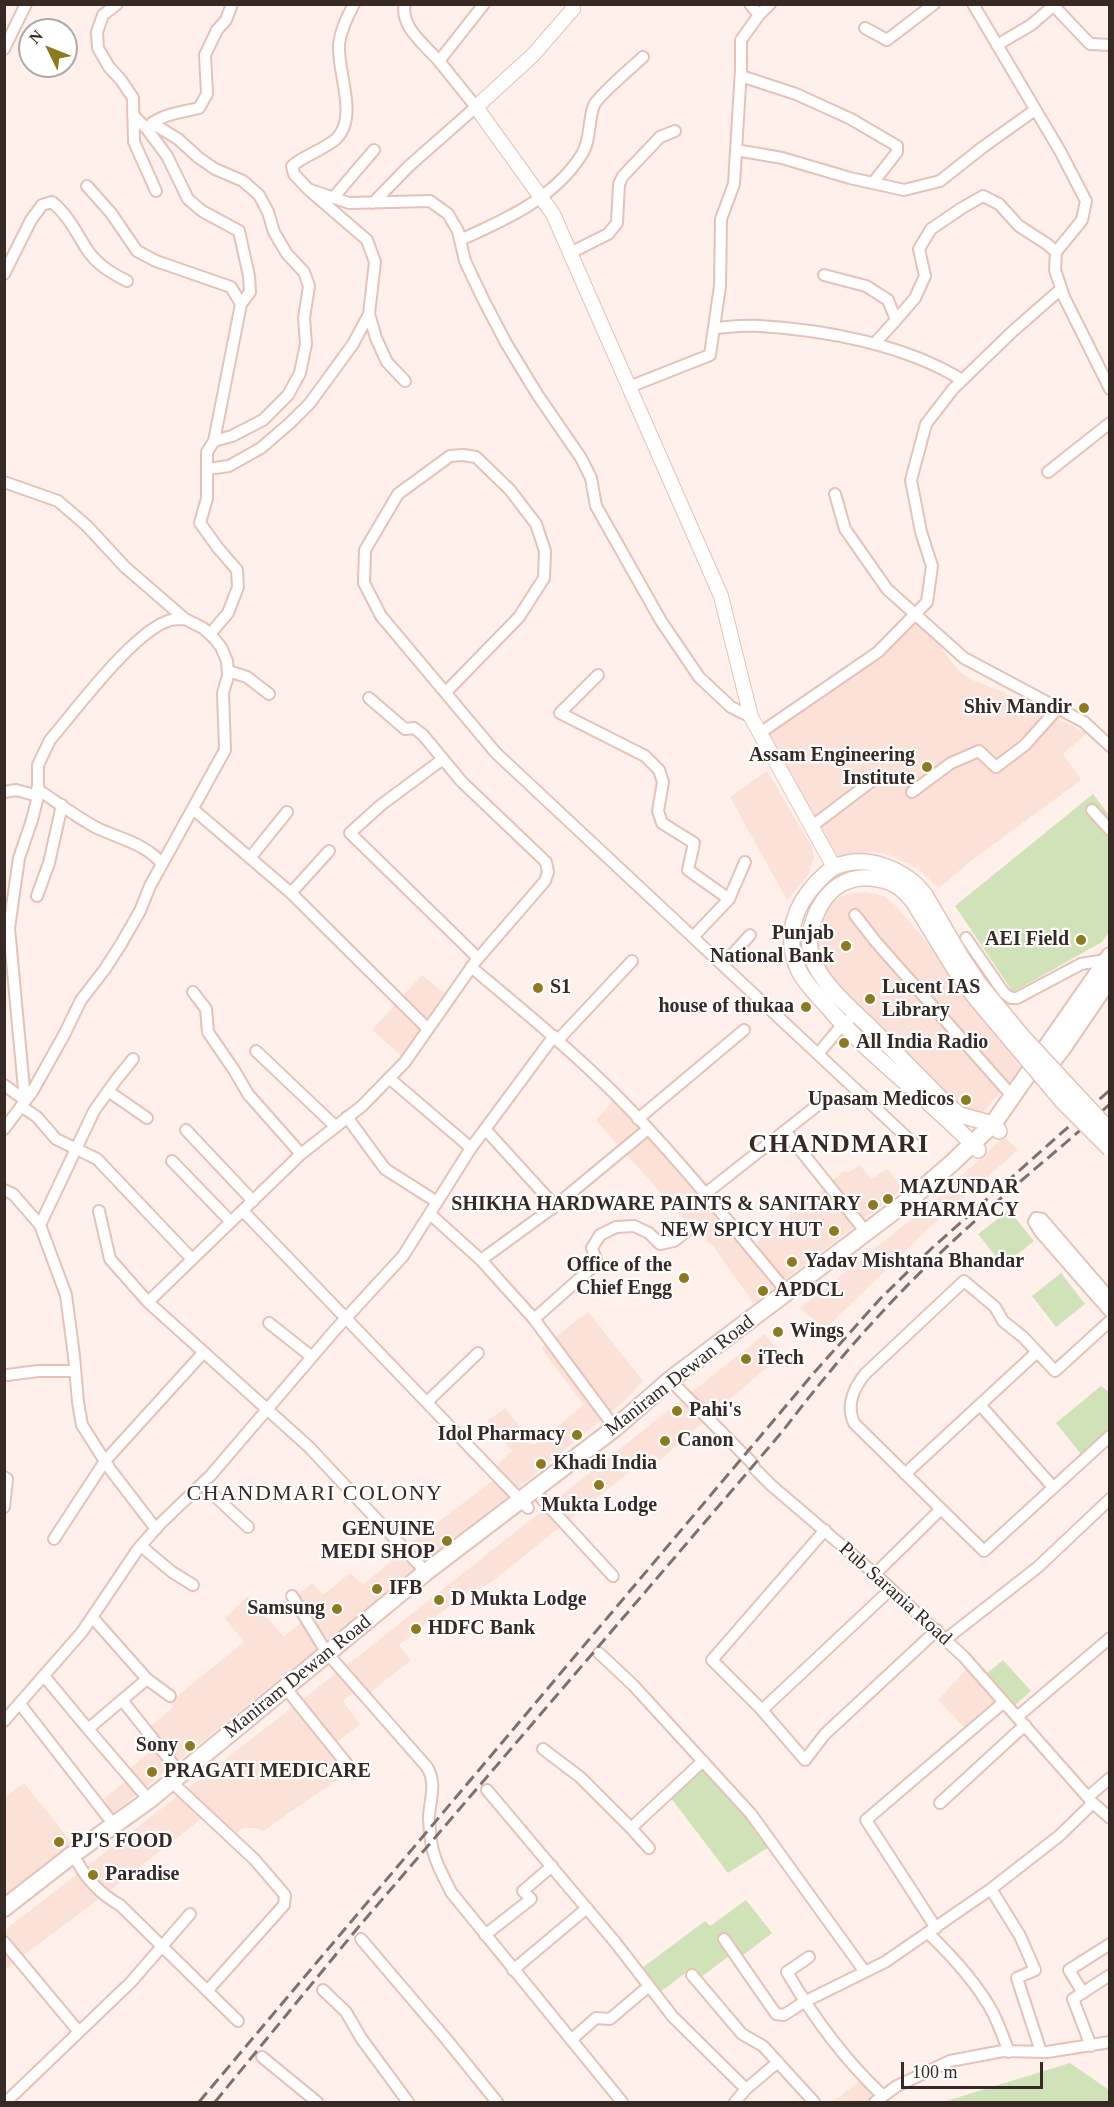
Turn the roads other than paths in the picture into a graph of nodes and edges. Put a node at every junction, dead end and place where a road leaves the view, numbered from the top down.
1 (26, 4) edge
2 (117, 4) edge
3 (232, 4) edge
4 (354, 4) edge
5 (405, 4) edge
6 (484, 4) edge
7 (750, 4) edge
8 (770, 4) edge
9 (934, 4) edge
10 (973, 4) edge
11 (1053, 5) edge
12 (576, 6) edge
13 (759, 15) junction
14 (865, 28) dead end
15 (998, 45) junction
16 (1110, 45) edge
17 (4, 49) edge
18 (643, 57) dead end
19 (439, 61) junction
20 (741, 76) junction
21 (476, 107) junction
22 (1035, 110) junction
23 (133, 115) junction
24 (150, 126) junction
25 (675, 131) dead end
26 (374, 150) dead end
27 (736, 150) junction
28 (873, 183) junction
29 (87, 186) dead end
30 (308, 189) junction
31 (156, 191) dead end
32 (540, 197) junction
33 (333, 198) junction
34 (373, 203) junction
35 (460, 240) junction
36 (570, 252) junction
37 (1056, 252) junction
38 (4, 274) edge
39 (824, 275) dead end
40 (127, 281) dead end
41 (1061, 289) junction
42 (240, 304) junction
43 (369, 314) junction
44 (896, 320) junction
45 (715, 328) junction
46 (874, 344) junction
47 (405, 381) dead end
48 (962, 381) junction
49 (629, 387) junction
50 (1110, 389) edge
51 (1110, 423) edge
52 (214, 441) junction
53 (207, 469) junction
54 (1048, 472) dead end
55 (4, 482) edge
56 (835, 494) dead end
57 (916, 614) junction
58 (185, 619) junction
59 (210, 634) junction
60 (228, 671) junction
61 (598, 675) dead end
62 (446, 692) junction
63 (269, 694) dead end
64 (369, 698) dead end
65 (1058, 708) junction
66 (751, 717) junction
67 (760, 734) junction
68 (1110, 746) edge
69 (443, 759) junction
70 (873, 780) dead end
71 (4, 792) edge
72 (38, 792) junction
73 (912, 792) dead end
74 (62, 805) junction
75 (193, 809) junction
76 (1092, 810) dead end
77 (287, 812) dead end
78 (811, 827) junction
79 (1110, 830) edge
80 (329, 851) dead end
81 (250, 858) junction
82 (745, 862) dead end
83 (162, 864) junction
84 (834, 867) junction
85 (4, 879) edge
86 (16, 884) junction
87 (291, 893) junction
88 (37, 896) dead end
89 (919, 898) junction
90 (729, 899) junction
91 (855, 915) dead end
92 (750, 935) dead end
93 (693, 937) junction
94 (966, 938) dead end
95 (1108, 960) edge
96 (475, 962) junction
97 (632, 962) dead end
98 (723, 964) junction
99 (1110, 978) edge
100 (193, 992) dead end
101 (857, 1014) junction
102 (842, 1025) junction
103 (427, 1028) junction
104 (744, 1030) dead end
105 (556, 1038) junction
106 (256, 1052) dead end
107 (818, 1054) junction
108 (133, 1059) dead end
109 (389, 1078) junction
110 (4, 1085) edge
111 (108, 1091) junction
112 (1013, 1097) junction
113 (23, 1103) junction
114 (819, 1104) dead end
115 (347, 1117) junction
116 (147, 1119) dead end
117 (638, 1119) junction
118 (335, 1125) junction
119 (996, 1127) junction
120 (4, 1129) edge
121 (485, 1129) junction
122 (648, 1129) junction
123 (186, 1130) dead end
124 (785, 1131) junction
125 (1110, 1131) edge
126 (914, 1144) dead end
127 (975, 1147) junction
128 (471, 1148) junction
129 (1110, 1149) edge
130 (76, 1150) junction
131 (301, 1154) junction
132 (172, 1161) dead end
133 (4, 1190) edge
134 (705, 1194) junction
135 (253, 1201) junction
136 (437, 1202) junction
137 (555, 1206) junction
138 (99, 1211) dead end
139 (243, 1211) junction
140 (430, 1214) junction
141 (231, 1222) junction
142 (40, 1226) junction
143 (689, 1229) dead end
144 (866, 1232) junction
145 (191, 1258) junction
146 (481, 1260) junction
147 (787, 1292) junction
148 (1110, 1298) edge
149 (148, 1302) junction
150 (1110, 1312) edge
151 (345, 1319) junction
152 (534, 1319) junction
153 (1110, 1321) edge
154 (269, 1323) dead end
155 (1037, 1352) junction
156 (203, 1353) junction
157 (478, 1353) dead end
158 (312, 1357) junction
159 (75, 1371) junction
160 (7, 1375) dead end
161 (674, 1384) junction
162 (427, 1402) junction
163 (981, 1406) junction
164 (266, 1410) junction
165 (615, 1428) junction
166 (1110, 1436) edge
167 (105, 1461) junction
168 (904, 1474) junction
169 (4, 1477) edge
170 (202, 1484) junction
171 (1053, 1487) junction
172 (1110, 1498) edge
173 (530, 1503) junction
174 (4, 1506) edge
175 (941, 1509) junction
176 (248, 1527) dead end
177 (156, 1529) junction
178 (825, 1530) junction
179 (54, 1539) dead end
180 (141, 1546) junction
181 (426, 1572) junction
182 (875, 1574) junction
183 (613, 1576) dead end
184 (194, 1584) dead end
185 (891, 1590) junction
186 (292, 1596) dead end
187 (92, 1617) junction
188 (937, 1630) junction
189 (1110, 1638) edge
190 (945, 1639) junction
191 (599, 1653) dead end
192 (330, 1656) junction
193 (44, 1676) junction
194 (147, 1679) junction
195 (287, 1690) junction
196 (170, 1696) dead end
197 (122, 1700) junction
198 (1004, 1701) junction
199 (20, 1704) junction
200 (762, 1710) junction
201 (1017, 1716) junction
202 (4, 1720) edge
203 (1025, 1725) junction
204 (88, 1729) junction
205 (543, 1749) dead end
206 (703, 1761) junction
207 (354, 1773) dead end
208 (1110, 1778) edge
209 (179, 1780) junction
210 (487, 1790) dead end
211 (148, 1800) junction
212 (1090, 1800) junction
213 (940, 1803) dead end
214 (1110, 1818) edge
215 (114, 1825) junction
216 (631, 1828) junction
217 (649, 1848) dead end
218 (78, 1863) junction
219 (552, 1866) junction
220 (991, 1889) junction
221 (587, 1908) junction
222 (6, 1914) edge
223 (190, 1914) dead end
224 (932, 1930) junction
225 (485, 1935) junction
226 (361, 1939) dead end
227 (724, 1939) dead end
228 (4, 1942) edge
229 (1110, 1944) edge
230 (160, 1946) junction
231 (809, 1957) dead end
232 (513, 1970) junction
233 (865, 1972) junction
234 (1110, 1975) edge
235 (692, 1976) dead end
236 (649, 1986) junction
237 (208, 1990) junction
238 (323, 1990) dead end
239 (1083, 1993) junction
240 (804, 2002) junction
241 (238, 2021) dead end
242 (79, 2032) junction
243 (571, 2040) junction
244 (1110, 2042) edge
245 (1091, 2046) junction
246 (1009, 2052) junction
247 (1041, 2052) junction
248 (262, 2057) dead end
249 (778, 2062) junction
250 (746, 2089) junction
251 (879, 2099) edge
252 (6, 2103) edge
253 (318, 2103) edge
254 (408, 2103) edge
255 (497, 2103) edge
256 (622, 2103) edge
257 (735, 2103) edge
258 (814, 2103) edge

1 - 17 street
2 - 23 street
3 - 24 street
4 - 30 street
5 - 19 street
6 - 19 street
7 - 13 street
8 - 13 street
9 - 14 street
10 - 15 street
11 - 15 street
11 - 16 street
12 - 21 street
13 - 20 street
15 - 22 street
18 - 32 street
19 - 21 street
20 - 27 street
20 - 28 street
21 - 32 street
21 - 34 street
22 - 28 street
22 - 37 street
23 - 24 street
23 - 31 street
24 - 42 street
24 - 52 street
25 - 36 street
26 - 33 street
27 - 28 street
27 - 45 street
29 - 42 street
30 - 33 street
30 - 43 street
32 - 35 street
32 - 36 street
33 - 34 street
34 - 35 street
35 - 66 street
36 - 49 street
37 - 41 street
37 - 44 street
38 - 40 street
39 - 44 street
41 - 48 street
41 - 50 street
42 - 52 street
43 - 47 street
43 - 53 street
44 - 46 street
45 - 46 street
45 - 49 street
46 - 48 street
48 - 57 street
49 - 66 street
51 - 54 street
52 - 53 street
53 - 59 street
55 - 58 street
56 - 57 street
57 - 65 street
57 - 67 street
58 - 59 street
58 - 72 street
59 - 60 street
60 - 63 street
60 - 75 street
61 - 90 street
62 - 62 street
62 - 93 street
64 - 69 street
65 - 68 street
65 - 73 street
66 - 67 street
67 - 78 street
69 - 96 street
69 - 96 street
70 - 78 street
71 - 72 street
72 - 74 street
72 - 86 street
74 - 83 street
74 - 88 street
75 - 81 street
75 - 83 street
76 - 79 street
77 - 81 street
78 - 84 street
80 - 87 street
81 - 87 street
82 - 90 street
83 - 113 street
84 - 89 main road
84 - 102 main road
85 - 86 street
86 - 113 street
87 - 103 street
89 - 101 main road
89 - 125 main road, bridge
89 - 129 main road, bridge
90 - 93 street
91 - 112 street
92 - 98 street
93 - 98 street
94 - 95 street
95 - 112 main road, Maniram Dewan Road
96 - 103 street
96 - 105 street
97 - 105 street
98 - 107 street
99 - 119 main road, Maniram Dewan Road
100 - 131 street
101 - 102 street
101 - 119 main road
102 - 107 street
102 - 127 main road
103 - 109 street
104 - 117 street
105 - 117 street
105 - 121 street
106 - 118 street
107 - 126 street
108 - 111 street
109 - 115 street
109 - 128 street
110 - 113 street
111 - 116 street
111 - 130 street
112 - 119 main road, Maniram Dewan Road
113 - 120 street
113 - 130 street
114 - 124 street
115 - 118 street
115 - 136 street
117 - 122 street
118 - 131 street
119 - 127 main road, Maniram Dewan Road
121 - 128 street
121 - 137 street
122 - 134 street
122 - 137 street
123 - 135 street
124 - 134 street
124 - 144 street
127 - 144 main road, Maniram Dewan Road
127 - 161 main road, Maniram Dewan Road
128 - 136 street
130 - 142 street
130 - 145 street
131 - 135 street
132 - 141 street
133 - 142 street
134 - 147 street
135 - 139 street
136 - 140 street
137 - 146 street
138 - 149 street
139 - 141 street
139 - 151 street
140 - 146 street
140 - 151 street
141 - 145 street
142 - 159 street
143 - 152 street
144 - 147 main road, Maniram Dewan Road
145 - 149 street
146 - 152 street
147 - 161 main road, Maniram Dewan Road
148 - 150 street
149 - 156 street
151 - 158 street
151 - 162 street
152 - 165 street
153 - 155 street
154 - 158 street
155 - 163 street
155 - 168 street
156 - 164 street
156 - 167 street
157 - 162 street
158 - 164 street
159 - 160 street
159 - 167 street
161 - 165 main road, Maniram Dewan Road
161 - 173 main road, Maniram Dewan Road
161 - 178 street, Pub Sarania Road
162 - 173 street
163 - 168 street
163 - 171 street
164 - 170 street
164 - 181 street
165 - 173 main road, Maniram Dewan Road
166 - 171 street
167 - 177 street
167 - 179 street
168 - 175 street
169 - 174 street
170 - 176 street
170 - 177 street
171 - 175 street
172 - 190 street
173 - 181 main road, Maniram Dewan Road
173 - 183 street
173 - 192 main road, Maniram Dewan Road
175 - 182 street
177 - 180 street
178 - 182 street, Pub Sarania Road
178 - 200 street
180 - 184 street
180 - 187 street
181 - 192 main road, Maniram Dewan Road
182 - 185 street, Pub Sarania Road
185 - 188 street, Pub Sarania Road
185 - 200 street
186 - 192 street
187 - 193 street
187 - 194 street
188 - 190 street, Pub Sarania Road
188 - 200 street
189 - 201 street
190 - 198 street, Pub Sarania Road
191 - 206 street
192 - 195 main road, Maniram Dewan Road
192 - 225 street
193 - 199 street
193 - 204 street
194 - 196 street
194 - 197 street
195 - 207 street
195 - 209 main road, Maniram Dewan Road
197 - 204 street
197 - 209 street
198 - 201 street, Pub Sarania Road
198 - 224 street
199 - 202 street
199 - 215 street
201 - 203 street, Pub Sarania Road
203 - 212 street, Pub Sarania Road
203 - 213 street
204 - 211 street
205 - 216 street
206 - 216 street
206 - 233 street
208 - 212 street
209 - 211 main road, Maniram Dewan Road
209 - 218 main road, Maniram Dewan Road
209 - 237 street
210 - 219 street
211 - 215 main road, Maniram Dewan Road
212 - 214 street, Pub Sarania Road
212 - 220 street
215 - 222 main road, Maniram Dewan Road
216 - 217 street
218 - 222 main road, Maniram Dewan Road
218 - 230 street
219 - 221 street
219 - 225 street
220 - 224 street
220 - 247 street
221 - 232 street
221 - 236 street
223 - 230 street
224 - 233 street
224 - 246 street
225 - 232 street
226 - 255 street
227 - 240 street
228 - 242 street
229 - 239 street
230 - 237 street
230 - 242 street
231 - 240 street
232 - 243 street
233 - 240 street
234 - 239 street
235 - 249 street
236 - 243 street
236 - 250 street
237 - 241 street
238 - 254 street
239 - 245 street
240 - 251 street
242 - 252 street
243 - 256 street
244 - 245 street
245 - 247 street
246 - 247 street
246 - 251 street
248 - 253 street
249 - 250 street
249 - 258 street
250 - 257 street

